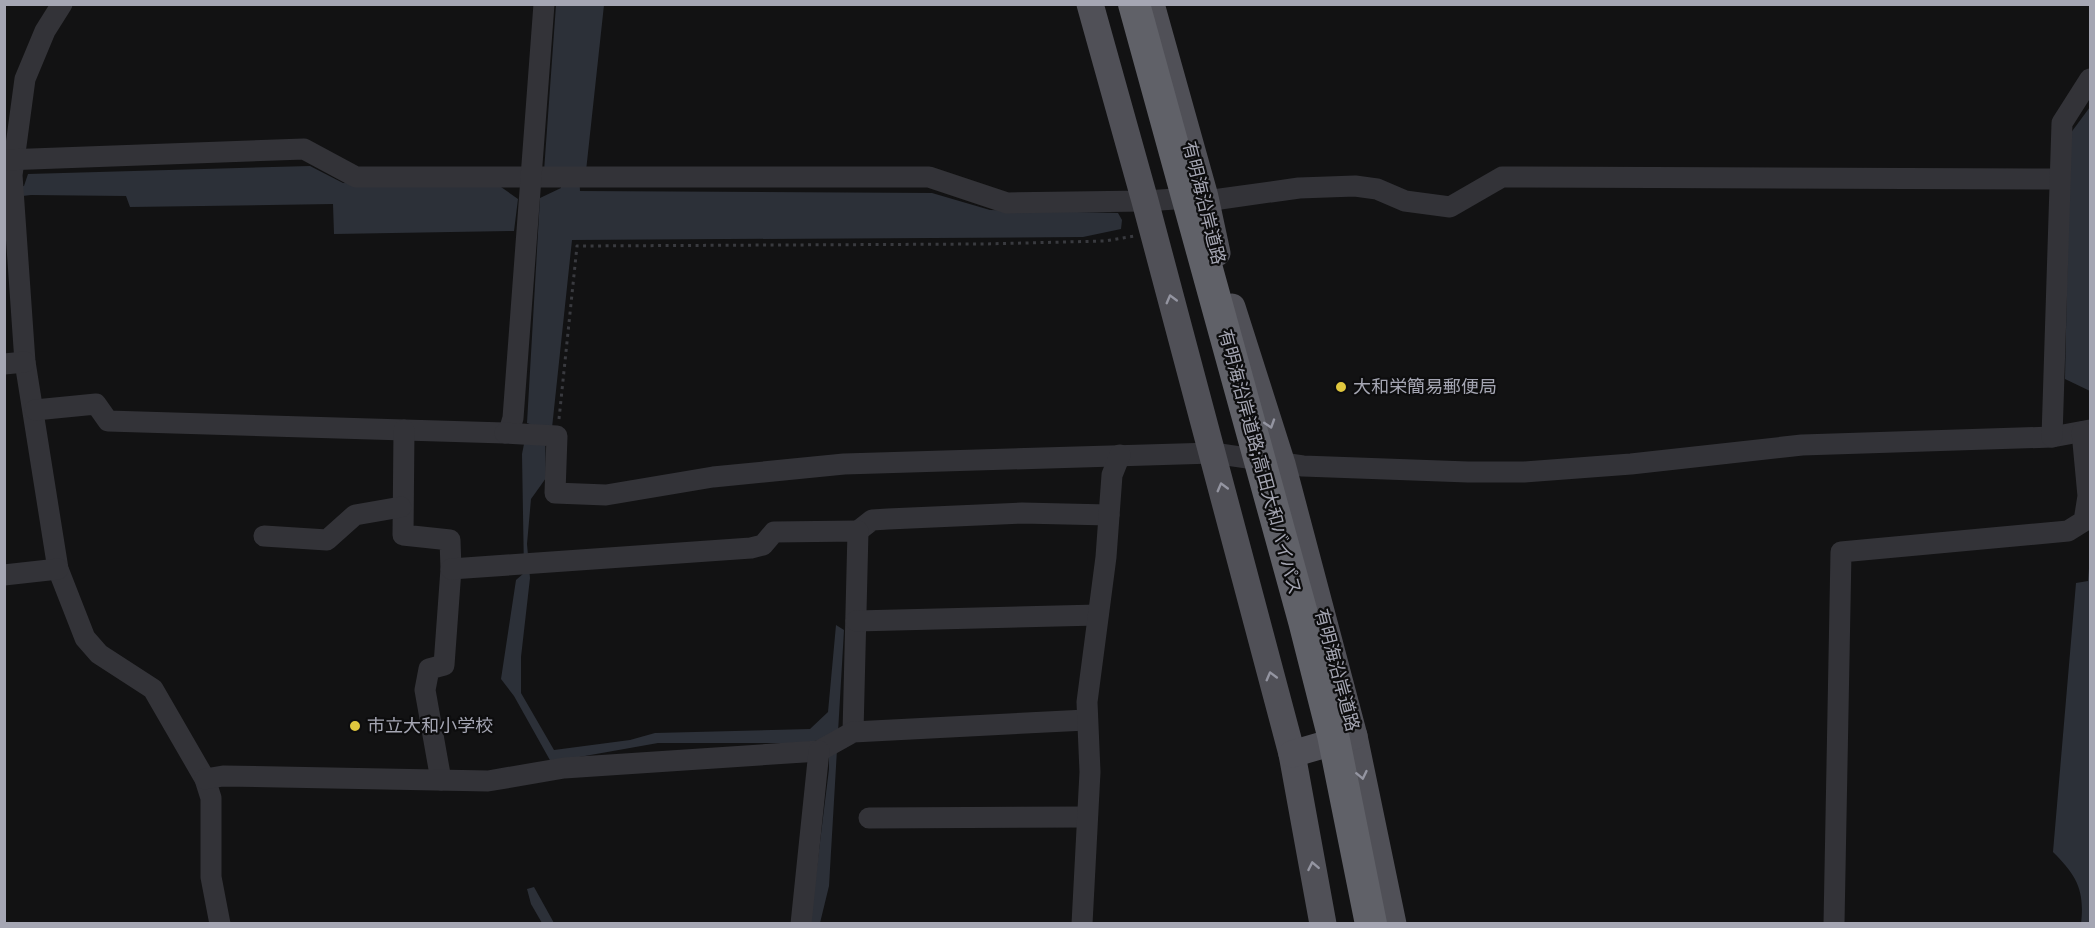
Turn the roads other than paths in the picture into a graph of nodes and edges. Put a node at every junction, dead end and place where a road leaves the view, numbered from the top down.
1 (62, 4) edge
2 (543, 4) edge
3 (1090, 4) edge
4 (1134, 4) edge
5 (1151, 4) edge
6 (2091, 79) edge
7 (10, 165) edge
8 (530, 179) junction
9 (2059, 179) junction
10 (1205, 197) junction
11 (1145, 201) junction
12 (15, 363) edge
13 (35, 410) junction
14 (404, 430) junction
15 (2086, 431) edge
16 (505, 433) junction
17 (2052, 437) junction
18 (1213, 453) junction
19 (1120, 455) junction
20 (1282, 464) junction
21 (2089, 498) edge
22 (402, 507) junction
23 (1109, 515) junction
24 (858, 531) junction
25 (264, 536) dead end
26 (58, 569) junction
27 (452, 569) junction
28 (4, 575) edge
29 (1098, 615) junction
30 (856, 621) junction
31 (1086, 720) junction
32 (853, 732) junction
33 (1354, 736) junction
34 (819, 751) junction
35 (1292, 754) junction
36 (212, 778) junction
37 (441, 780) junction
38 (1088, 817) junction
39 (869, 818) dead end
40 (220, 924) edge
41 (801, 924) edge
42 (1082, 924) edge
43 (1323, 924) edge
44 (1371, 924) edge
45 (1393, 924) edge
46 (1834, 924) edge

1 - 7 street
2 - 8 street
3 - 11 main road
4 - 44 highway, 有明海沿岸道路;高田大和バイパス, bridge
5 - 10 main road, 有明海沿岸道路
6 - 9 street
7 - 8 street
7 - 12 street
8 - 11 street
8 - 16 street
9 - 10 street
9 - 17 street
10 - 11 street
10 -> 20 main road, 有明海沿岸道路
18 -> 11 main road
12 - 13 street
13 - 14 street
13 - 26 street
14 - 16 street
14 - 22 street
15 - 17 street
15 - 21 street
16 - 19 street
17 - 20 street
18 - 19 street
18 - 20 street
35 -> 18 main road
19 - 23 street
20 - 33 main road, 有明海沿岸道路
21 - 46 street
22 - 25 street
22 - 27 street
23 - 24 street
23 - 29 street
24 - 27 street
24 - 30 street
26 - 28 street
26 - 36 street
27 - 37 street
29 - 30 street
29 - 31 street
30 - 32 street
31 - 32 street
31 - 38 street
32 - 34 street
33 - 35 main road
33 -> 45 main road, 有明海沿岸道路
34 - 37 street
34 - 41 street
43 -> 35 main road
36 - 37 street
36 - 40 street
38 - 39 street
38 - 42 street

